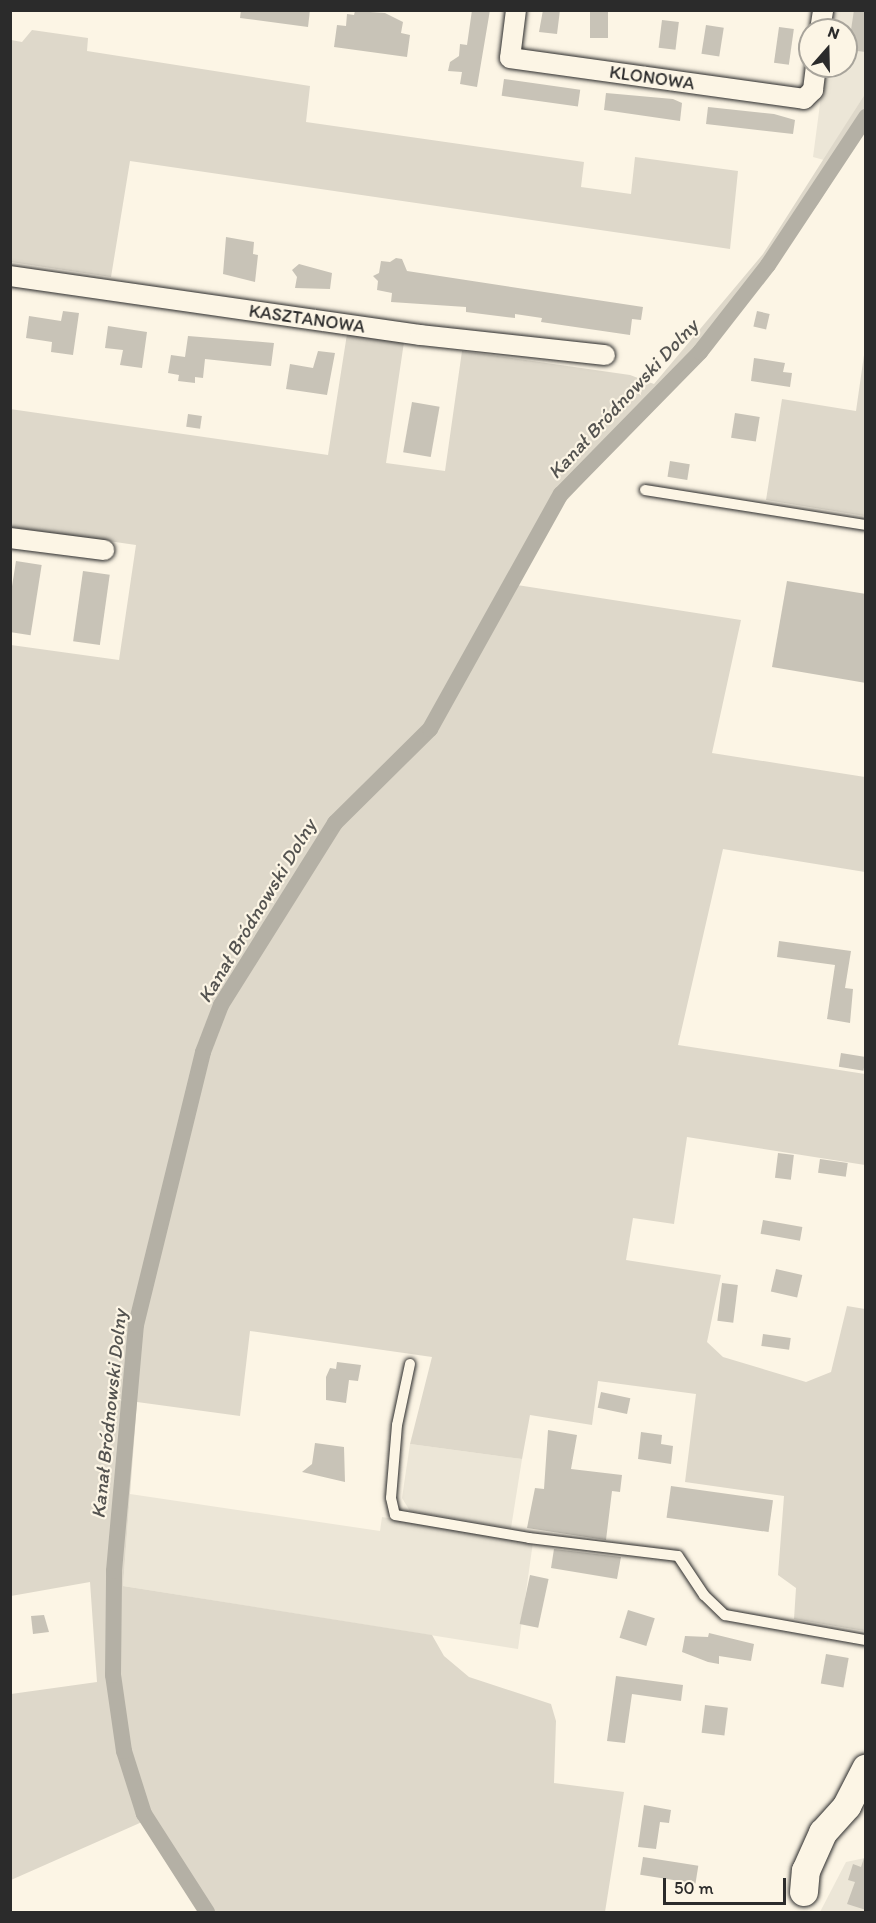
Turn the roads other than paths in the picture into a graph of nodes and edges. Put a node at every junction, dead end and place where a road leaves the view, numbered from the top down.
1 (516, 10) edge
2 (814, 78) edge
3 (10, 276) edge
4 (605, 355) dead end
5 (645, 490) dead end
6 (866, 525) edge
7 (10, 538) edge
8 (104, 550) dead end
9 (410, 1364) dead end
10 (866, 1640) edge
11 (866, 1769) edge
12 (856, 1810) edge
13 (799, 1902) edge

1 - 2 street, KLONOWA
3 - 4 street, KASZTANOWA
5 - 6 lane
7 - 8 street
9 - 10 lane
11 - 12 main road
12 - 13 main road

